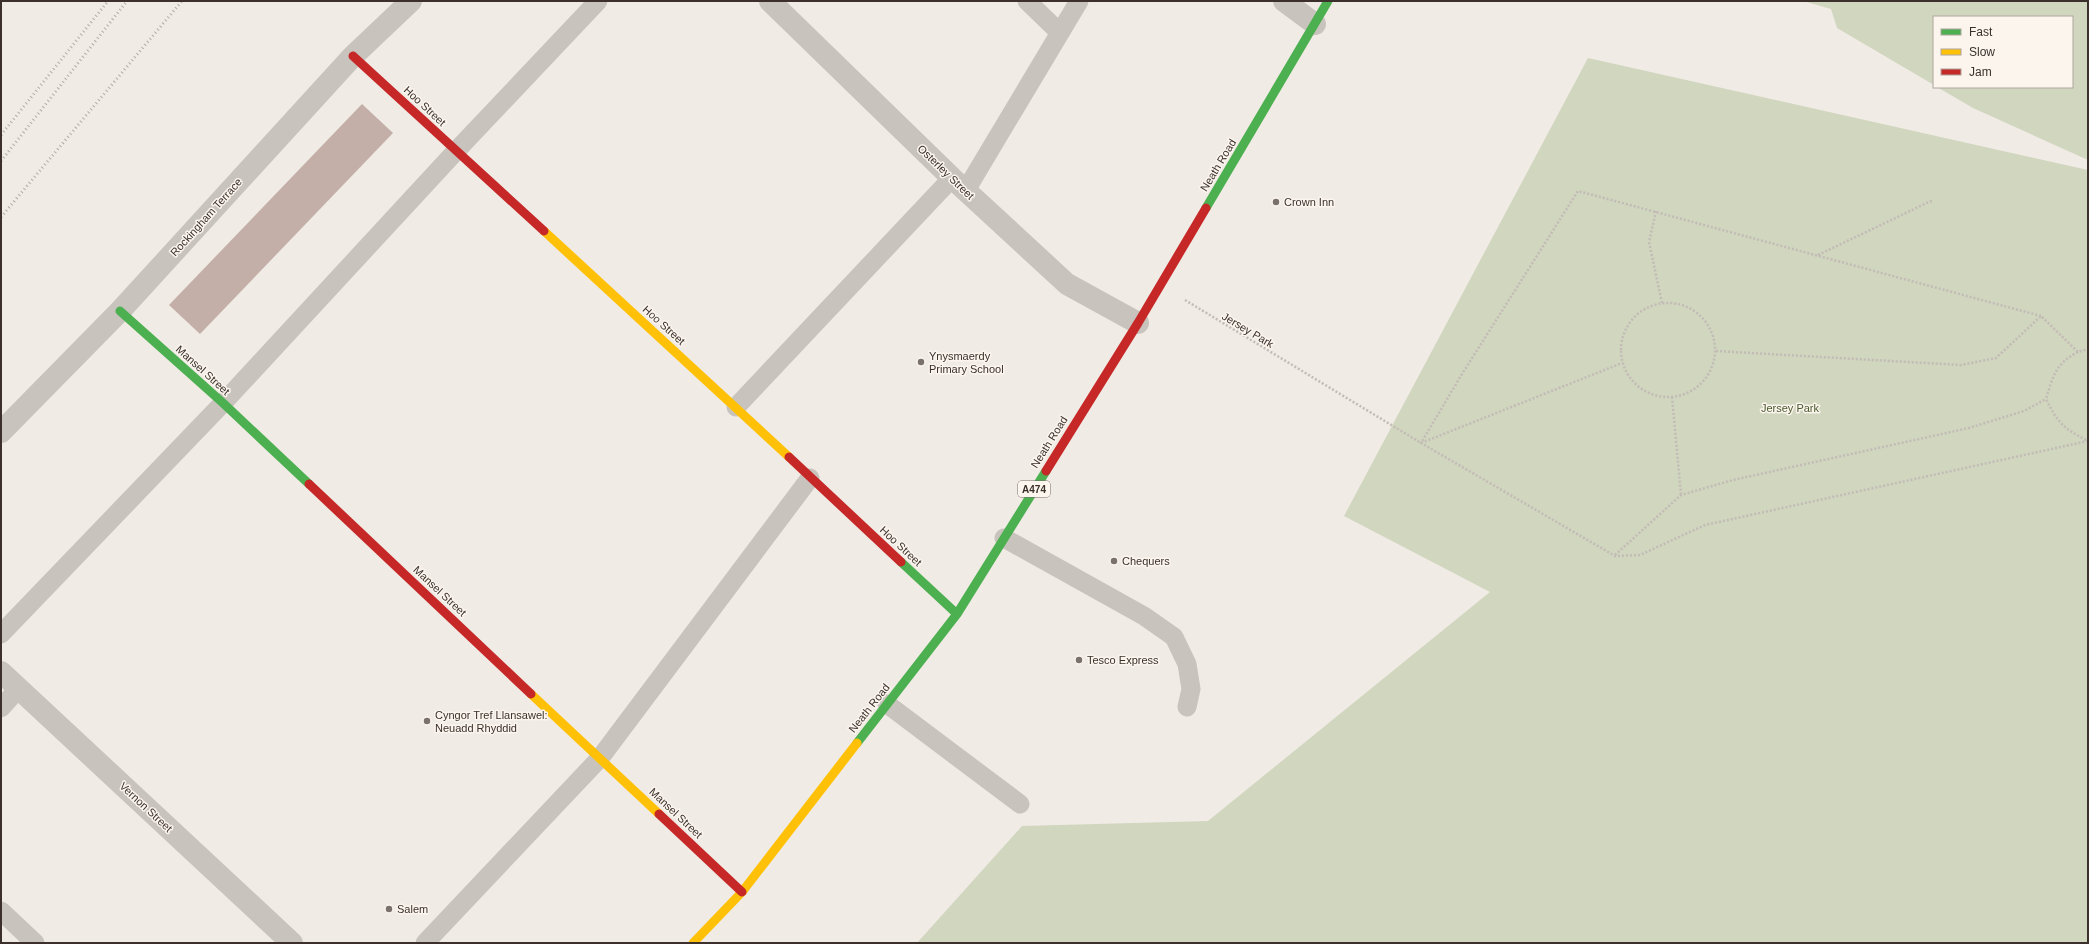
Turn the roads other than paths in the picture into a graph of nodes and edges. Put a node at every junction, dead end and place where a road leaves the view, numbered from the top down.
1 (411, 1) edge
2 (598, 1) edge
3 (770, 1) edge
4 (1027, 1) edge
5 (1079, 1) edge
6 (1284, 1) edge
7 (1328, 1) edge
8 (1315, 24) junction
9 (1060, 33) junction
10 (353, 56) junction
11 (456, 151) junction
12 (959, 184) junction
13 (120, 311) junction
14 (1138, 323) junction
15 (223, 403) junction
16 (736, 407) junction
17 (1, 432) edge
18 (810, 478) junction
19 (1004, 538) junction
20 (957, 614) junction
21 (1, 634) edge
22 (1, 672) edge
23 (19, 688) junction
24 (887, 704) junction
25 (1187, 707) dead end
26 (1, 708) edge
27 (600, 758) junction
28 (1020, 804) dead end
29 (742, 892) junction
30 (1, 911) edge
31 (36, 943) edge
32 (292, 943) edge
33 (425, 943) edge
34 (693, 943) edge

1 - 10 street, Rockingham Terrace
2 - 11 lane
3 - 12 street, Osterley Street
4 - 9 lane
5 - 9 lane
6 - 8 street
7 - 8 street, Neath Road / A474
8 - 14 street, Neath Road / A474
9 - 12 lane
10 - 11 street, Hoo Street
10 - 13 street, Rockingham Terrace
11 - 15 lane
11 - 16 street, Hoo Street
12 - 14 street, Osterley Street
12 - 16 lane
13 - 15 street, Mansel Street
13 - 17 street, Rockingham Terrace
14 - 19 street, Neath Road / A474
15 - 21 lane
15 - 27 street, Mansel Street
16 - 18 street, Hoo Street
18 - 20 street, Hoo Street
18 - 27 lane
19 - 20 street, Neath Road / A474
19 - 25 lane
20 - 24 street, Neath Road / A474
22 - 23 street, Vernon Street
23 - 26 lane
23 - 32 street, Vernon Street
24 - 28 lane
24 - 29 street, Neath Road / A474
27 - 29 street, Mansel Street
27 - 33 lane
29 - 34 street, Neath Road / A474
30 - 31 lane

